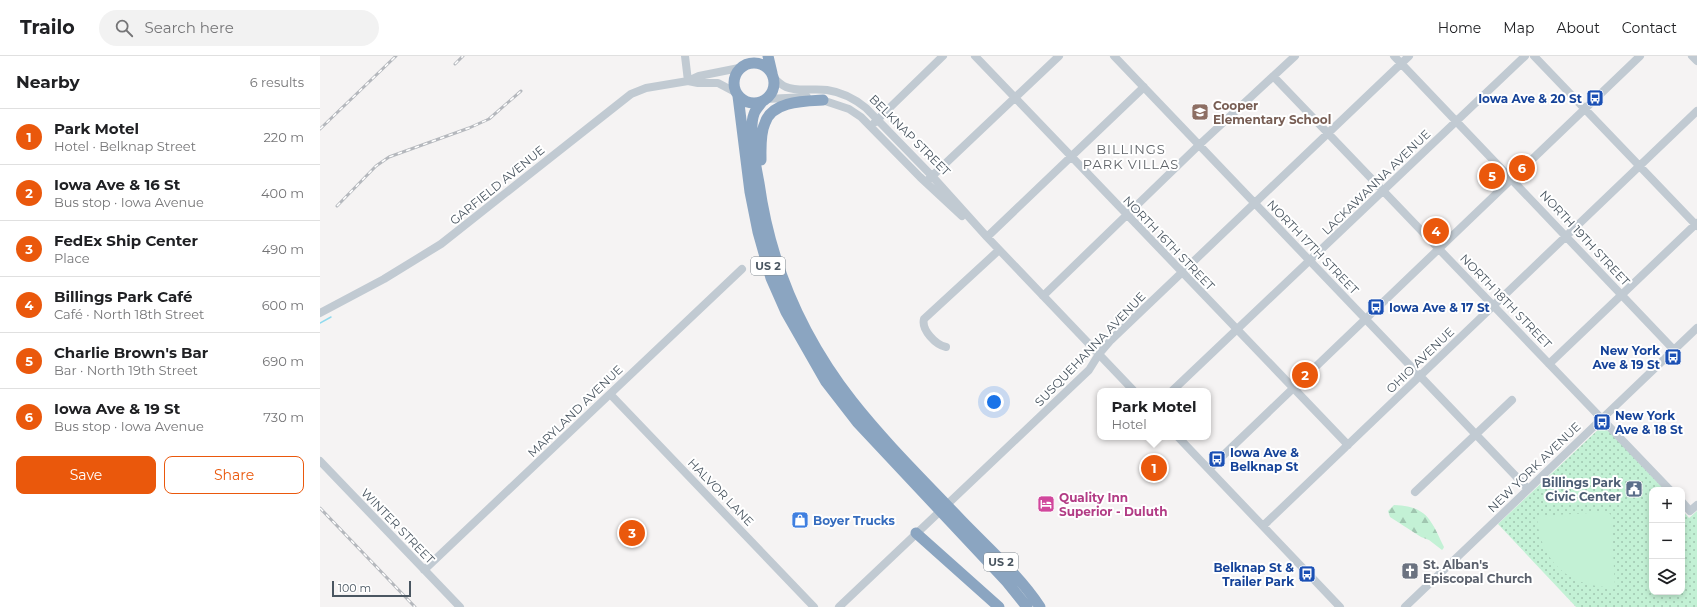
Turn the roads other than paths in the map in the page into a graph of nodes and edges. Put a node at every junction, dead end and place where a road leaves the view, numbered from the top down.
1 (685, 56) edge
2 (750, 56) edge
3 (768, 56) edge
4 (943, 56) edge
5 (975, 56) edge
6 (1059, 56) edge
7 (1114, 56) edge
8 (1295, 56) edge
9 (1394, 56) edge
10 (1409, 56) edge
11 (1525, 56) edge
12 (1534, 56) edge
13 (1640, 56) edge
14 (1692, 56) edge
15 (1697, 61) edge
16 (1401, 63) junction
17 (741, 67) junction
18 (773, 76) junction
19 (1274, 77) junction
20 (688, 81) junction
21 (1144, 87) junction
22 (737, 94) junction
23 (1015, 98) junction
24 (764, 100) junction
25 (823, 100) junction
26 (1585, 109) junction
27 (1697, 112) edge
28 (878, 119) junction
29 (1457, 121) junction
30 (870, 126) junction
31 (1328, 133) junction
32 (1199, 145) junction
33 (1071, 158) junction
34 (1640, 166) junction
35 (932, 176) junction
36 (1512, 178) junction
37 (926, 182) junction
38 (760, 191) junction
39 (1384, 191) junction
40 (1255, 203) junction
41 (1126, 215) junction
42 (1696, 225) edge
43 (1566, 236) junction
44 (987, 237) junction
45 (1438, 248) junction
46 (999, 250) junction
47 (1310, 261) junction
48 (742, 269) dead end
49 (1182, 273) junction
50 (1622, 295) junction
51 (1043, 296) junction
52 (1494, 306) junction
53 (320, 313) edge
54 (1366, 319) junction
55 (1697, 328) edge
56 (1237, 330) junction
57 (946, 347) dead end
58 (1674, 350) junction
59 (1099, 354) junction
60 (1549, 364) junction
61 (1420, 376) junction
62 (1131, 388) edge
63 (1175, 388) edge
64 (1293, 389) junction
65 (610, 394) junction
66 (1512, 400) dead end
67 (1602, 419) junction
68 (1476, 435) junction
69 (1181, 440) edge
70 (1348, 445) junction
71 (320, 461) edge
72 (1209, 469) junction
73 (1667, 487) edge
74 (1528, 489) junction
75 (1415, 492) dead end
76 (929, 493) junction
77 (1685, 505) edge
78 (1697, 505) edge
79 (956, 521) junction
80 (1263, 526) junction
81 (916, 533) junction
82 (424, 570) junction
83 (460, 607) edge
84 (814, 607) edge
85 (839, 607) edge
86 (999, 607) edge
87 (1027, 607) edge
88 (1040, 607) edge
89 (1340, 607) edge
90 (1406, 607) edge

1 - 20 street
2 - 17 highway, US 2
3 - 18 highway, US 2
4 - 28 street
5 - 23 street, NORTH 16TH STREET
6 - 23 street
7 - 21 street, NORTH 17TH STREET
8 - 19 street
9 - 16 street, NORTH 19TH STREET
10 - 16 street, SUSQUEHANNA AVENUE
11 - 29 street, LACKAWANNA AVENUE
12 - 26 street
13 - 26 street
14 - 15 street
16 - 29 street, NORTH 19TH STREET
16 - 31 street, SUSQUEHANNA AVENUE
17 - 18 highway
17 - 20 street, GARFIELD AVENUE
17 - 22 highway, US 2
18 - 24 highway, US 2
18 - 28 street, BELKNAP STREET
19 - 31 street, NORTH 18TH STREET
19 - 32 street
20 - 22 street, GARFIELD AVENUE
20 - 53 street, GARFIELD AVENUE
21 - 32 street, NORTH 17TH STREET
21 - 33 street
22 - 24 highway
22 - 76 highway, US 2
23 - 33 street, NORTH 16TH STREET
23 - 35 street
24 - 25 street, BELKNAP STREET
24 - 38 highway, US 2
25 - 30 street, BELKNAP STREET
25 - 38 highway
26 - 34 street
26 - 36 street
27 - 34 street, OHIO AVENUE
28 - 30 street
28 - 35 street, BELKNAP STREET
29 - 36 street, NORTH 19TH STREET
29 - 39 street, LACKAWANNA AVENUE
30 - 37 street, BELKNAP STREET
31 - 39 street, NORTH 18TH STREET
31 - 40 street, SUSQUEHANNA AVENUE
32 - 40 street, NORTH 17TH STREET
32 - 41 street
33 - 41 street, NORTH 16TH STREET
33 - 44 street
34 - 42 street
34 - 43 street, OHIO AVENUE
35 - 37 street
35 - 44 street, BELKNAP STREET
36 - 43 street, NORTH 19TH STREET
36 - 45 street
37 - 44 street, BELKNAP STREET
38 - 76 highway, US 2
39 - 45 street, NORTH 18TH STREET
39 - 47 street, LACKAWANNA AVENUE
40 - 47 street, NORTH 17TH STREET
40 - 49 street, SUSQUEHANNA AVENUE
41 - 49 street, NORTH 16TH STREET
41 - 51 street
42 - 50 street
43 - 50 street, NORTH 19TH STREET
43 - 52 street, OHIO AVENUE
44 - 46 street, BELKNAP STREET
45 - 52 street, NORTH 18TH STREET
45 - 54 street
46 - 51 street, BELKNAP STREET
46 - 57 street
47 - 54 street, NORTH 17TH STREET
47 - 56 street, LACKAWANNA AVENUE
48 - 65 street, MARYLAND AVENUE
49 - 56 street, NORTH 16TH STREET
49 - 59 street, SUSQUEHANNA AVENUE
50 - 58 street, NORTH 19TH STREET
50 - 60 street
51 - 59 street, BELKNAP STREET
52 - 60 street, NORTH 18TH STREET
52 - 61 street, OHIO AVENUE
54 - 61 street, NORTH 17TH STREET
54 - 64 street
55 - 58 street, NEW YORK AVENUE
56 - 63 street, LACKAWANNA AVENUE
56 - 64 street, NORTH 16TH STREET
58 - 67 street, NEW YORK AVENUE
59 - 62 street, BELKNAP STREET
59 - 81 street, SUSQUEHANNA AVENUE
60 - 67 street, NORTH 18TH STREET
61 - 68 street, NORTH 17TH STREET
61 - 70 street, OHIO AVENUE
64 - 70 street, NORTH 16TH STREET
64 - 72 street
65 - 82 street, MARYLAND AVENUE
65 - 84 street, HALVOR LANE
66 - 68 street
67 - 73 street, NORTH 18TH STREET
67 - 74 street, NEW YORK AVENUE
68 - 74 street, NORTH 17TH STREET
68 - 75 street
69 - 72 street
70 - 80 street, OHIO AVENUE
71 - 82 street, WINTER STREET
72 - 80 street
74 - 90 street, NEW YORK AVENUE
76 - 79 highway, US 2
77 - 78 street
79 - 87 highway, US 2
79 - 88 highway, US 2
80 - 89 street
81 - 85 street, SUSQUEHANNA AVENUE
81 - 86 highway
82 - 83 street, WINTER STREET

